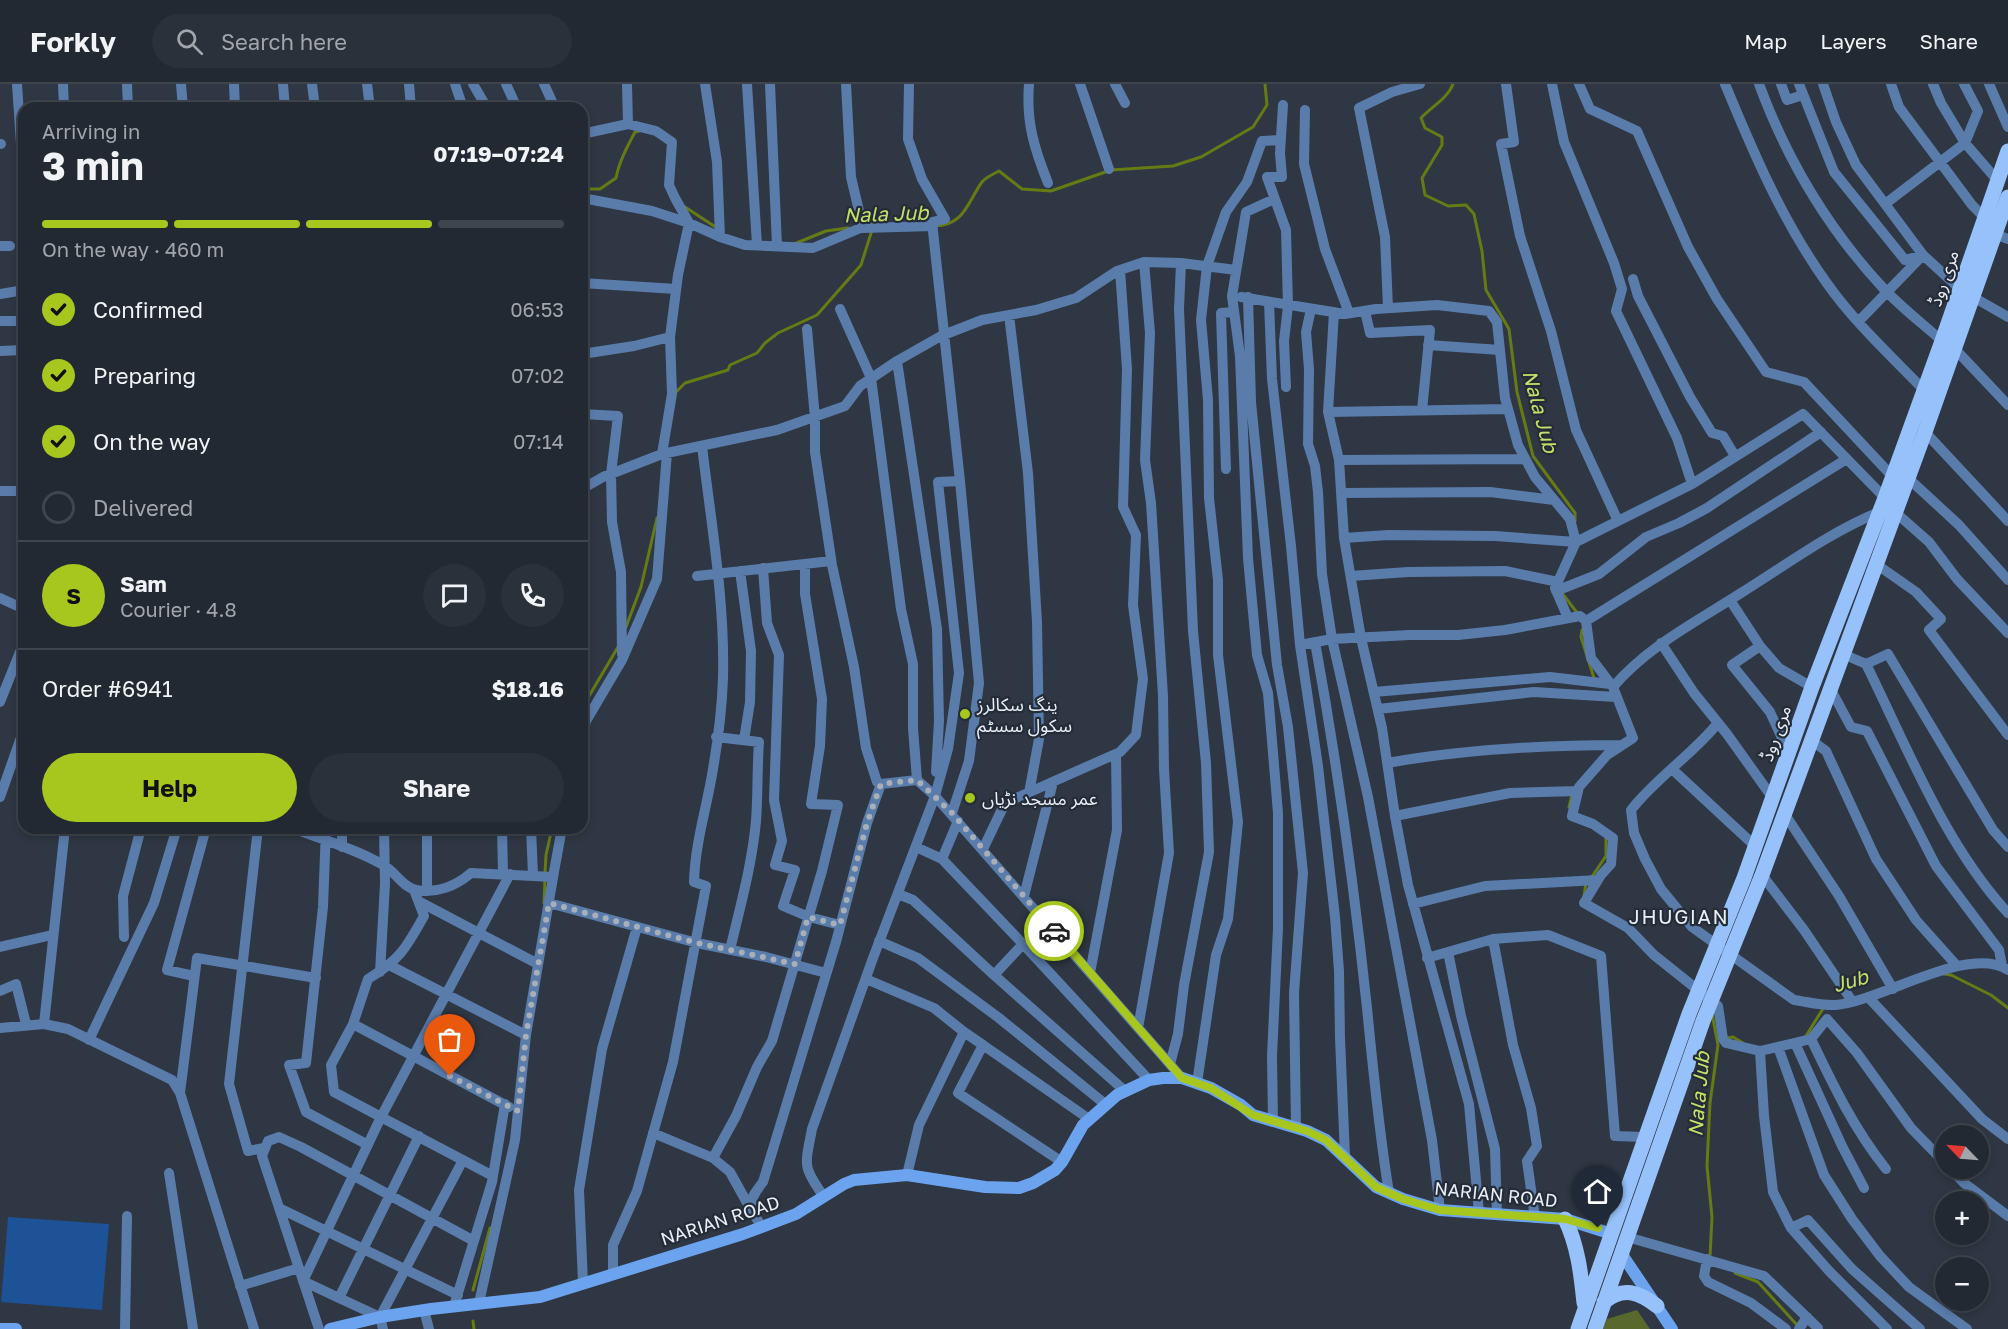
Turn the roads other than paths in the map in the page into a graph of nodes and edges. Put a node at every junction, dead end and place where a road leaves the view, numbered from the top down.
1 (17, 84) edge
2 (63, 84) edge
3 (127, 84) edge
4 (181, 84) edge
5 (234, 84) edge
6 (283, 84) edge
7 (312, 84) edge
8 (367, 84) edge
9 (409, 84) edge
10 (455, 84) edge
11 (473, 84) edge
12 (506, 84) edge
13 (544, 84) edge
14 (627, 84) edge
15 (705, 84) edge
16 (747, 84) edge
17 (770, 84) edge
18 (846, 84) edge
19 (909, 84) edge
20 (1029, 84) edge
21 (1080, 84) edge
22 (1115, 84) edge
23 (1420, 84) edge
24 (1506, 84) edge
25 (1552, 84) edge
26 (1580, 84) edge
27 (1725, 84) edge
28 (1759, 84) edge
29 (1781, 84) edge
30 (1799, 84) edge
31 (1823, 84) edge
32 (1891, 84) edge
33 (1933, 84) edge
34 (1964, 84) edge
35 (1989, 84) edge
36 (1803, 95) junction
37 (18, 102) edge
38 (64, 102) edge
39 (128, 102) edge
40 (182, 102) edge
41 (235, 102) edge
42 (284, 102) edge
43 (314, 102) edge
44 (369, 102) edge
45 (410, 102) edge
46 (461, 102) edge
47 (484, 102) edge
48 (514, 102) edge
49 (552, 102) edge
50 (1125, 103) dead end
51 (1282, 105) dead end
52 (1305, 110) dead end
53 (628, 124) junction
54 (2008, 127) edge
55 (588, 133) edge
56 (1281, 141) junction
57 (1965, 143) junction
58 (2008, 151) edge
59 (1941, 163) junction
60 (1109, 169) dead end
61 (1997, 180) junction
62 (1048, 183) dead end
63 (2008, 197) edge
64 (588, 199) edge
65 (1274, 199) junction
66 (1885, 204) junction
67 (689, 223) junction
68 (1982, 223) junction
69 (933, 226) junction
70 (863, 227) junction
71 (2002, 236) edge
72 (720, 237) junction
73 (757, 245) junction
74 (777, 246) junction
75 (1923, 255) junction
76 (1144, 262) junction
77 (1181, 262) junction
78 (1207, 266) junction
79 (1120, 270) junction
80 (1236, 270) junction
81 (1633, 279) dead end
82 (588, 283) edge
83 (1959, 288) junction
84 (676, 289) junction
85 (18, 291) edge
86 (1886, 292) junction
87 (0, 294) edge
88 (1232, 296) junction
89 (1248, 297) junction
90 (1973, 297) junction
91 (1269, 302) junction
92 (1288, 306) junction
93 (1388, 308) junction
94 (840, 309) dead end
95 (1311, 309) junction
96 (1365, 311) junction
97 (1234, 312) junction
98 (1334, 312) junction
99 (1349, 313) junction
100 (1009, 315) junction
101 (2008, 317) edge
102 (0, 321) edge
103 (18, 321) edge
104 (1858, 322) junction
105 (807, 329) dead end
106 (944, 334) junction
107 (670, 337) junction
108 (1428, 345) junction
109 (1949, 345) junction
110 (18, 350) edge
111 (1500, 350) junction
112 (0, 351) edge
113 (588, 353) edge
114 (897, 361) junction
115 (871, 378) junction
116 (1286, 387) dead end
117 (1924, 390) junction
118 (2008, 405) edge
119 (1508, 409) junction
120 (1422, 410) junction
121 (1328, 412) junction
122 (588, 414) edge
123 (815, 418) junction
124 (1821, 432) junction
125 (1925, 432) junction
126 (702, 446) junction
127 (664, 453) junction
128 (1735, 456) junction
129 (1525, 459) junction
130 (1339, 460) junction
131 (1845, 460) junction
132 (1226, 469) dead end
133 (611, 474) junction
134 (1892, 476) junction
135 (1908, 478) junction
136 (960, 481) junction
137 (1692, 484) junction
138 (588, 486) edge
139 (0, 491) edge
140 (18, 491) edge
141 (1341, 493) junction
142 (1554, 500) junction
143 (1882, 505) junction
144 (1895, 512) junction
145 (1618, 521) junction
146 (2008, 521) edge
147 (1344, 538) junction
148 (1576, 542) junction
149 (831, 561) junction
150 (805, 564) junction
151 (1876, 564) junction
152 (763, 568) junction
153 (740, 571) junction
154 (718, 573) junction
155 (697, 576) dead end
156 (1351, 576) junction
157 (2008, 580) edge
158 (1557, 586) junction
159 (0, 598) edge
160 (1730, 600) junction
161 (18, 606) edge
162 (1568, 618) junction
163 (1586, 621) junction
164 (2008, 633) edge
165 (1361, 638) junction
166 (1332, 639) junction
167 (1315, 642) junction
168 (1661, 643) junction
169 (1300, 645) junction
170 (1760, 646) junction
171 (18, 657) edge
172 (622, 660) junction
173 (1841, 661) junction
174 (1822, 662) junction
175 (1866, 664) junction
176 (1812, 687) junction
177 (1830, 688) junction
178 (1613, 689) junction
179 (1374, 692) junction
180 (0, 702) edge
181 (1378, 708) junction
182 (588, 718) edge
183 (1718, 723) junction
184 (2008, 735) edge
185 (717, 737) junction
186 (744, 740) junction
187 (1811, 740) junction
188 (18, 745) edge
189 (1622, 745) junction
190 (1789, 753) junction
191 (1116, 754) junction
192 (1387, 763) junction
193 (1672, 769) junction
194 (917, 780) junction
195 (1053, 782) junction
196 (881, 784) junction
197 (1, 790) edge
198 (1578, 791) junction
199 (1029, 793) junction
200 (935, 796) junction
201 (1772, 797) junction
202 (1784, 813) junction
203 (1395, 816) junction
204 (955, 817) junction
205 (64, 834) edge
206 (139, 834) edge
207 (175, 834) edge
208 (204, 834) edge
209 (257, 834) edge
210 (308, 834) edge
211 (326, 834) edge
212 (342, 834) edge
213 (384, 834) edge
214 (427, 834) edge
215 (503, 834) edge
216 (531, 834) edge
217 (561, 834) edge
218 (326, 841) junction
219 (1755, 846) junction
220 (342, 847) junction
221 (916, 847) junction
222 (2008, 848) edge
223 (983, 849) junction
224 (942, 859) junction
225 (385, 866) junction
226 (554, 872) junction
227 (507, 874) junction
228 (533, 875) junction
229 (1762, 876) junction
230 (1598, 880) junction
231 (414, 890) junction
232 (427, 890) junction
233 (898, 894) junction
234 (1024, 896) junction
235 (420, 902) junction
236 (549, 903) junction
237 (1413, 904) junction
238 (2008, 914) edge
239 (808, 917) junction
240 (840, 925) junction
241 (637, 927) junction
242 (480, 934) junction
243 (52, 935) junction
244 (124, 937) dead end
245 (1493, 939) junction
246 (879, 941) junction
247 (697, 943) junction
248 (1023, 944) junction
249 (0, 947) edge
250 (730, 950) junction
251 (1448, 952) junction
252 (1427, 958) junction
253 (538, 964) junction
254 (795, 964) junction
255 (242, 966) junction
256 (391, 966) junction
257 (1957, 966) junction
258 (2005, 968) edge
259 (380, 972) junction
260 (826, 973) junction
261 (1090, 973) junction
262 (994, 975) junction
263 (194, 976) junction
264 (316, 978) junction
265 (866, 979) junction
266 (1893, 989) junction
267 (0, 991) edge
268 (448, 994) junction
269 (1868, 998) junction
270 (1852, 1001) junction
271 (1836, 1005) junction
272 (1827, 1019) junction
273 (26, 1024) junction
274 (44, 1024) junction
275 (353, 1024) junction
276 (0, 1028) edge
277 (1138, 1028) junction
278 (964, 1032) junction
279 (526, 1035) junction
280 (1811, 1039) junction
281 (89, 1040) junction
282 (1795, 1042) junction
283 (983, 1045) junction
284 (1778, 1047) junction
285 (1760, 1051) junction
286 (414, 1056) junction
287 (1170, 1064) junction
288 (1182, 1078) junction
289 (1149, 1080) junction
290 (1197, 1083) junction
291 (1125, 1091) junction
292 (180, 1093) junction
293 (505, 1104) junction
294 (1105, 1104) junction
295 (518, 1111) junction
296 (381, 1117) junction
297 (1089, 1119) junction
298 (1273, 1122) junction
299 (1296, 1128) junction
300 (653, 1133) junction
301 (419, 1136) junction
302 (2008, 1139) edge
303 (1642, 1143) junction
304 (368, 1145) junction
305 (264, 1148) junction
306 (1935, 1153) edge
307 (1657, 1154) junction
308 (1345, 1156) junction
309 (713, 1158) junction
310 (463, 1160) junction
311 (1062, 1162) junction
312 (1886, 1169) dead end
313 (169, 1173) dead end
314 (907, 1175) junction
315 (354, 1176) junction
316 (493, 1176) junction
317 (1960, 1179) edge
318 (1864, 1188) dead end
319 (1389, 1193) junction
320 (389, 1195) junction
321 (824, 1197) junction
322 (279, 1208) junction
323 (751, 1210) junction
324 (1440, 1210) junction
325 (1479, 1213) junction
326 (1497, 1215) junction
327 (127, 1216) dead end
328 (2008, 1216) edge
329 (432, 1218) junction
330 (1535, 1218) junction
331 (1565, 1219) junction
332 (762, 1227) junction
333 (1791, 1228) junction
334 (327, 1232) junction
335 (1612, 1234) junction
336 (1628, 1237) junction
337 (474, 1241) junction
338 (362, 1249) junction
339 (1622, 1253) junction
340 (1707, 1259) junction
341 (299, 1268) junction
342 (406, 1269) junction
343 (613, 1273) junction
344 (303, 1281) junction
345 (583, 1283) junction
346 (240, 1286) junction
347 (339, 1298) junction
348 (456, 1301) junction
349 (1604, 1302) junction
350 (479, 1303) junction
351 (1658, 1306) junction
352 (1585, 1309) junction
353 (424, 1310) junction
354 (381, 1323) edge
355 (1802, 1324) edge
356 (1818, 1328) edge
357 (0, 1329) edge
358 (16, 1329) edge
359 (125, 1329) edge
360 (193, 1329) edge
361 (254, 1329) edge
362 (319, 1329) edge
363 (330, 1329) edge
364 (429, 1329) edge
365 (1578, 1329) edge
366 (1595, 1329) edge
367 (1672, 1329) edge
368 (1786, 1329) edge
369 (1887, 1329) edge
370 (1920, 1329) edge
371 (1967, 1329) edge

1 - 37 street
2 - 38 street
3 - 39 street
4 - 40 street
5 - 41 street
6 - 42 street
7 - 43 street
8 - 44 street
9 - 45 street
10 - 46 street
11 - 47 street
12 - 48 street
13 - 49 street
14 - 53 street
15 - 72 street
16 - 73 street
17 - 74 street
18 - 70 street
19 - 69 street
20 - 62 street
21 - 60 street
22 - 50 street
23 - 93 street
24 - 145 street
25 - 137 street
26 - 134 street
27 - 104 street
28 - 86 street
29 - 36 street
30 - 36 street
31 - 66 street
32 - 59 street
33 - 57 street
34 - 57 street
35 - 54 street
36 - 75 street
51 - 56 street
52 - 99 street
53 - 55 street
53 - 67 street
56 - 65 street
56 - 78 street
57 - 59 street
57 - 61 street
58 - 61 main road, مری روڈ
59 - 66 street
59 - 68 street
61 - 68 main road, مری روڈ
63 - 71 main road, مری روڈ
64 - 67 street
65 - 80 street
65 - 92 street
66 - 75 street
67 - 72 street
67 - 84 street
68 - 71 street
68 - 83 main road, مری روڈ
69 - 70 street
69 - 106 street
70 - 74 street
71 - 90 main road, مری روڈ
72 - 73 street
73 - 74 street
75 - 83 street
75 - 86 street
76 - 77 street
76 - 79 street
76 - 277 street
77 - 78 street
77 - 287 street
78 - 80 street
78 - 290 street
79 - 100 street
79 - 191 street
80 - 88 street
81 - 128 street
82 - 84 street
83 - 109 main road, مری روڈ
84 - 107 street
85 - 87 street
86 - 104 street
86 - 109 street
88 - 89 street
88 - 97 street
89 - 91 street
89 - 299 street
90 - 101 street
90 - 109 main road, مری روڈ
91 - 92 street
91 - 169 street
92 - 95 street
92 - 116 street
93 - 96 street
93 - 111 street
94 - 115 street
95 - 98 street
95 - 166 street
96 - 99 street
96 - 108 street
97 - 132 street
97 - 298 street
98 - 99 street
98 - 121 street
100 - 106 street
100 - 199 street
102 - 103 street
104 - 117 street
105 - 123 street
106 - 114 street
106 - 136 street
107 - 113 street
107 - 127 street
108 - 111 street
108 - 120 street
109 - 117 main road, مری روڈ
109 - 118 street
109 - 125 main road, مری روڈ
110 - 112 street
111 - 119 street
114 - 115 street
114 - 200 street
115 - 123 street
115 - 194 street
117 - 134 main road, مری روڈ
119 - 120 street
119 - 129 street
120 - 121 street
121 - 130 street
122 - 133 street
123 - 126 street
123 - 149 street
124 - 128 street
124 - 131 street
124 - 158 street
125 - 135 main road, مری روڈ
125 - 146 street
126 - 127 street
126 - 154 street
127 - 133 street
127 - 172 street
128 - 137 street
129 - 130 street
129 - 142 street
130 - 141 street
131 - 143 street
131 - 163 street
133 - 138 street
133 - 172 street
134 - 143 main road, مری روڈ
135 - 144 main road, مری روڈ
135 - 157 street
136 - 200 street
136 - 204 street
137 - 145 street
139 - 140 street
141 - 142 street
141 - 147 street
142 - 148 street
143 - 160 street
143 - 174 main road, مری روڈ
144 - 151 main road, مری روڈ
144 - 164 street
145 - 148 street
147 - 148 street
147 - 156 street
148 - 158 street
149 - 150 street
149 - 196 street
150 - 152 street
150 - 239 street
151 - 173 main road, مری روڈ
151 - 184 street
152 - 153 street
152 - 239 street
153 - 154 street
153 - 186 street
154 - 155 street
154 - 185 street
156 - 158 street
156 - 165 street
158 - 162 street
159 - 161 street
160 - 168 street
160 - 170 street
162 - 163 street
162 - 165 street
163 - 178 street
165 - 166 street
165 - 179 street
166 - 167 street
166 - 324 street
167 - 169 street
167 - 319 street
168 - 178 street
168 - 183 street
169 - 308 street
170 - 176 street
170 - 190 street
171 - 180 street
172 - 182 street
173 - 174 main road
173 - 175 street
173 - 177 main road, مری روڈ
174 - 176 main road, مری روڈ
175 - 222 street
175 - 238 street
176 - 190 main road, مری روڈ
177 - 187 main road, مری روڈ
177 - 258 street
178 - 179 street
178 - 181 street
178 - 189 street
179 - 181 street
181 - 192 street
183 - 193 street
183 - 201 street
185 - 186 street
185 - 247 street
186 - 250 street
187 - 202 main road, مری روڈ
187 - 257 street
188 - 197 street
189 - 192 street
189 - 198 street
190 - 201 main road, مری روڈ
191 - 195 street
191 - 261 street
192 - 203 street
193 - 219 street
193 - 271 street
194 - 196 street
194 - 200 street
195 - 199 street
195 - 234 street
196 - 240 street
198 - 203 street
198 - 230 street
199 - 223 street
200 - 204 street
200 - 221 street
201 - 219 main road, مری روڈ
202 - 229 main road, مری روڈ
202 - 266 street
203 - 237 street
204 - 223 street
204 - 224 street
205 - 243 street
206 - 244 street
207 - 281 street
208 - 263 street
209 - 255 street
210 - 218 street
211 - 218 street
212 - 220 street
213 - 225 street
214 - 232 street
215 - 227 street
216 - 228 street
217 - 226 street
218 - 220 street
218 - 264 street
219 - 303 main road, مری روڈ
220 - 225 street
221 - 224 street
221 - 233 street
223 - 234 street
224 - 248 street
225 - 231 street
225 - 259 street
226 - 228 street
226 - 236 street
227 - 228 street
227 - 232 street
227 - 242 street
229 - 270 street
229 - 307 main road, مری روڈ
230 - 237 street
230 - 285 street
231 - 232 street
231 - 235 street
233 - 246 street
233 - 262 street
234 - 261 street
235 - 242 street
235 - 256 street
236 - 241 street
236 - 253 street
237 - 252 street
239 - 240 street
239 - 254 street
240 - 260 street
241 - 247 street
241 - 345 street
242 - 253 street
242 - 268 street
243 - 249 street
243 - 274 street
245 - 251 street
245 - 303 street
245 - 330 street
246 - 265 street
246 - 294 street
247 - 250 street
247 - 300 street
248 - 262 street
248 - 289 street
250 - 254 street
251 - 252 street
251 - 326 street
252 - 325 street
253 - 279 street
254 - 260 street
254 - 309 street
255 - 263 street
255 - 264 street
255 - 305 street
256 - 259 street
256 - 268 street
257 - 258 street
257 - 266 street
259 - 275 street
260 - 323 street
261 - 277 street
262 - 291 street
263 - 292 street
264 - 304 street
265 - 278 street
265 - 321 street
266 - 269 street
267 - 273 street
268 - 279 street
268 - 286 street
269 - 270 street
269 - 302 street
270 - 271 street
271 - 272 street
272 - 280 street
272 - 306 street
273 - 274 street
273 - 276 street
274 - 281 street
275 - 286 street
275 - 296 street
277 - 287 street
278 - 283 street
278 - 314 street
279 - 295 street
280 - 282 street
280 - 312 street
281 - 292 street
282 - 284 street
282 - 318 street
283 - 297 street
283 - 311 street
284 - 285 street
284 - 371 street
285 - 333 street
286 - 293 street
286 - 296 street
287 - 288 street
288 - 289 main road, NARIAN ROAD
288 - 290 main road, NARIAN ROAD
289 - 291 main road, NARIAN ROAD
290 - 298 main road, NARIAN ROAD
291 - 294 main road, NARIAN ROAD
292 - 346 street
293 - 295 street
293 - 316 street
294 - 297 main road, NARIAN ROAD
295 - 350 street
296 - 301 street
296 - 304 street
297 - 311 main road, NARIAN ROAD
298 - 299 main road, NARIAN ROAD
299 - 308 main road, NARIAN ROAD
300 - 309 street
300 - 343 street
301 - 310 street
301 - 320 street
303 - 307 main road
303 - 335 main road, مری روڈ
304 - 315 street
305 - 315 street
305 - 322 street
307 - 336 main road, مری روڈ
308 - 319 main road, NARIAN ROAD
309 - 323 street
310 - 316 street
310 - 329 street
311 - 314 main road, NARIAN ROAD
313 - 360 street
314 - 321 main road, NARIAN ROAD
315 - 320 street
315 - 334 street
316 - 337 street
317 - 328 street
319 - 324 main road, NARIAN ROAD
320 - 329 street
320 - 338 street
321 - 332 main road, NARIAN ROAD
322 - 334 street
322 - 341 street
323 - 332 street
324 - 325 main road, NARIAN ROAD
325 - 326 main road, NARIAN ROAD
326 - 330 main road, NARIAN ROAD
327 - 359 street
329 - 337 street
329 - 342 street
330 - 331 main road, NARIAN ROAD
331 - 335 main road, NARIAN ROAD
331 - 352 main road
332 - 343 main road, NARIAN ROAD
333 - 369 street
333 - 370 street
334 - 338 street
334 - 344 street
335 - 352 main road, مری روڈ
336 - 339 main road, مری روڈ
336 - 340 street
337 - 348 street
338 - 342 street
338 - 347 street
339 - 349 main road, مری روڈ
339 - 351 main road
340 - 355 street
340 - 368 street
341 - 344 street
341 - 346 street
342 - 348 street
342 - 354 street
343 - 345 main road, NARIAN ROAD
344 - 347 street
344 - 362 street
345 - 350 main road, NARIAN ROAD
346 - 361 street
347 - 354 street
348 - 350 main road, NARIAN ROAD
348 - 353 main road, NARIAN ROAD
349 - 351 main road
349 - 366 main road, مری روڈ
351 - 367 main road
352 - 365 main road, مری روڈ
353 - 354 main road, NARIAN ROAD
353 - 364 street
354 - 363 main road, NARIAN ROAD
355 - 356 street
357 - 358 main road

